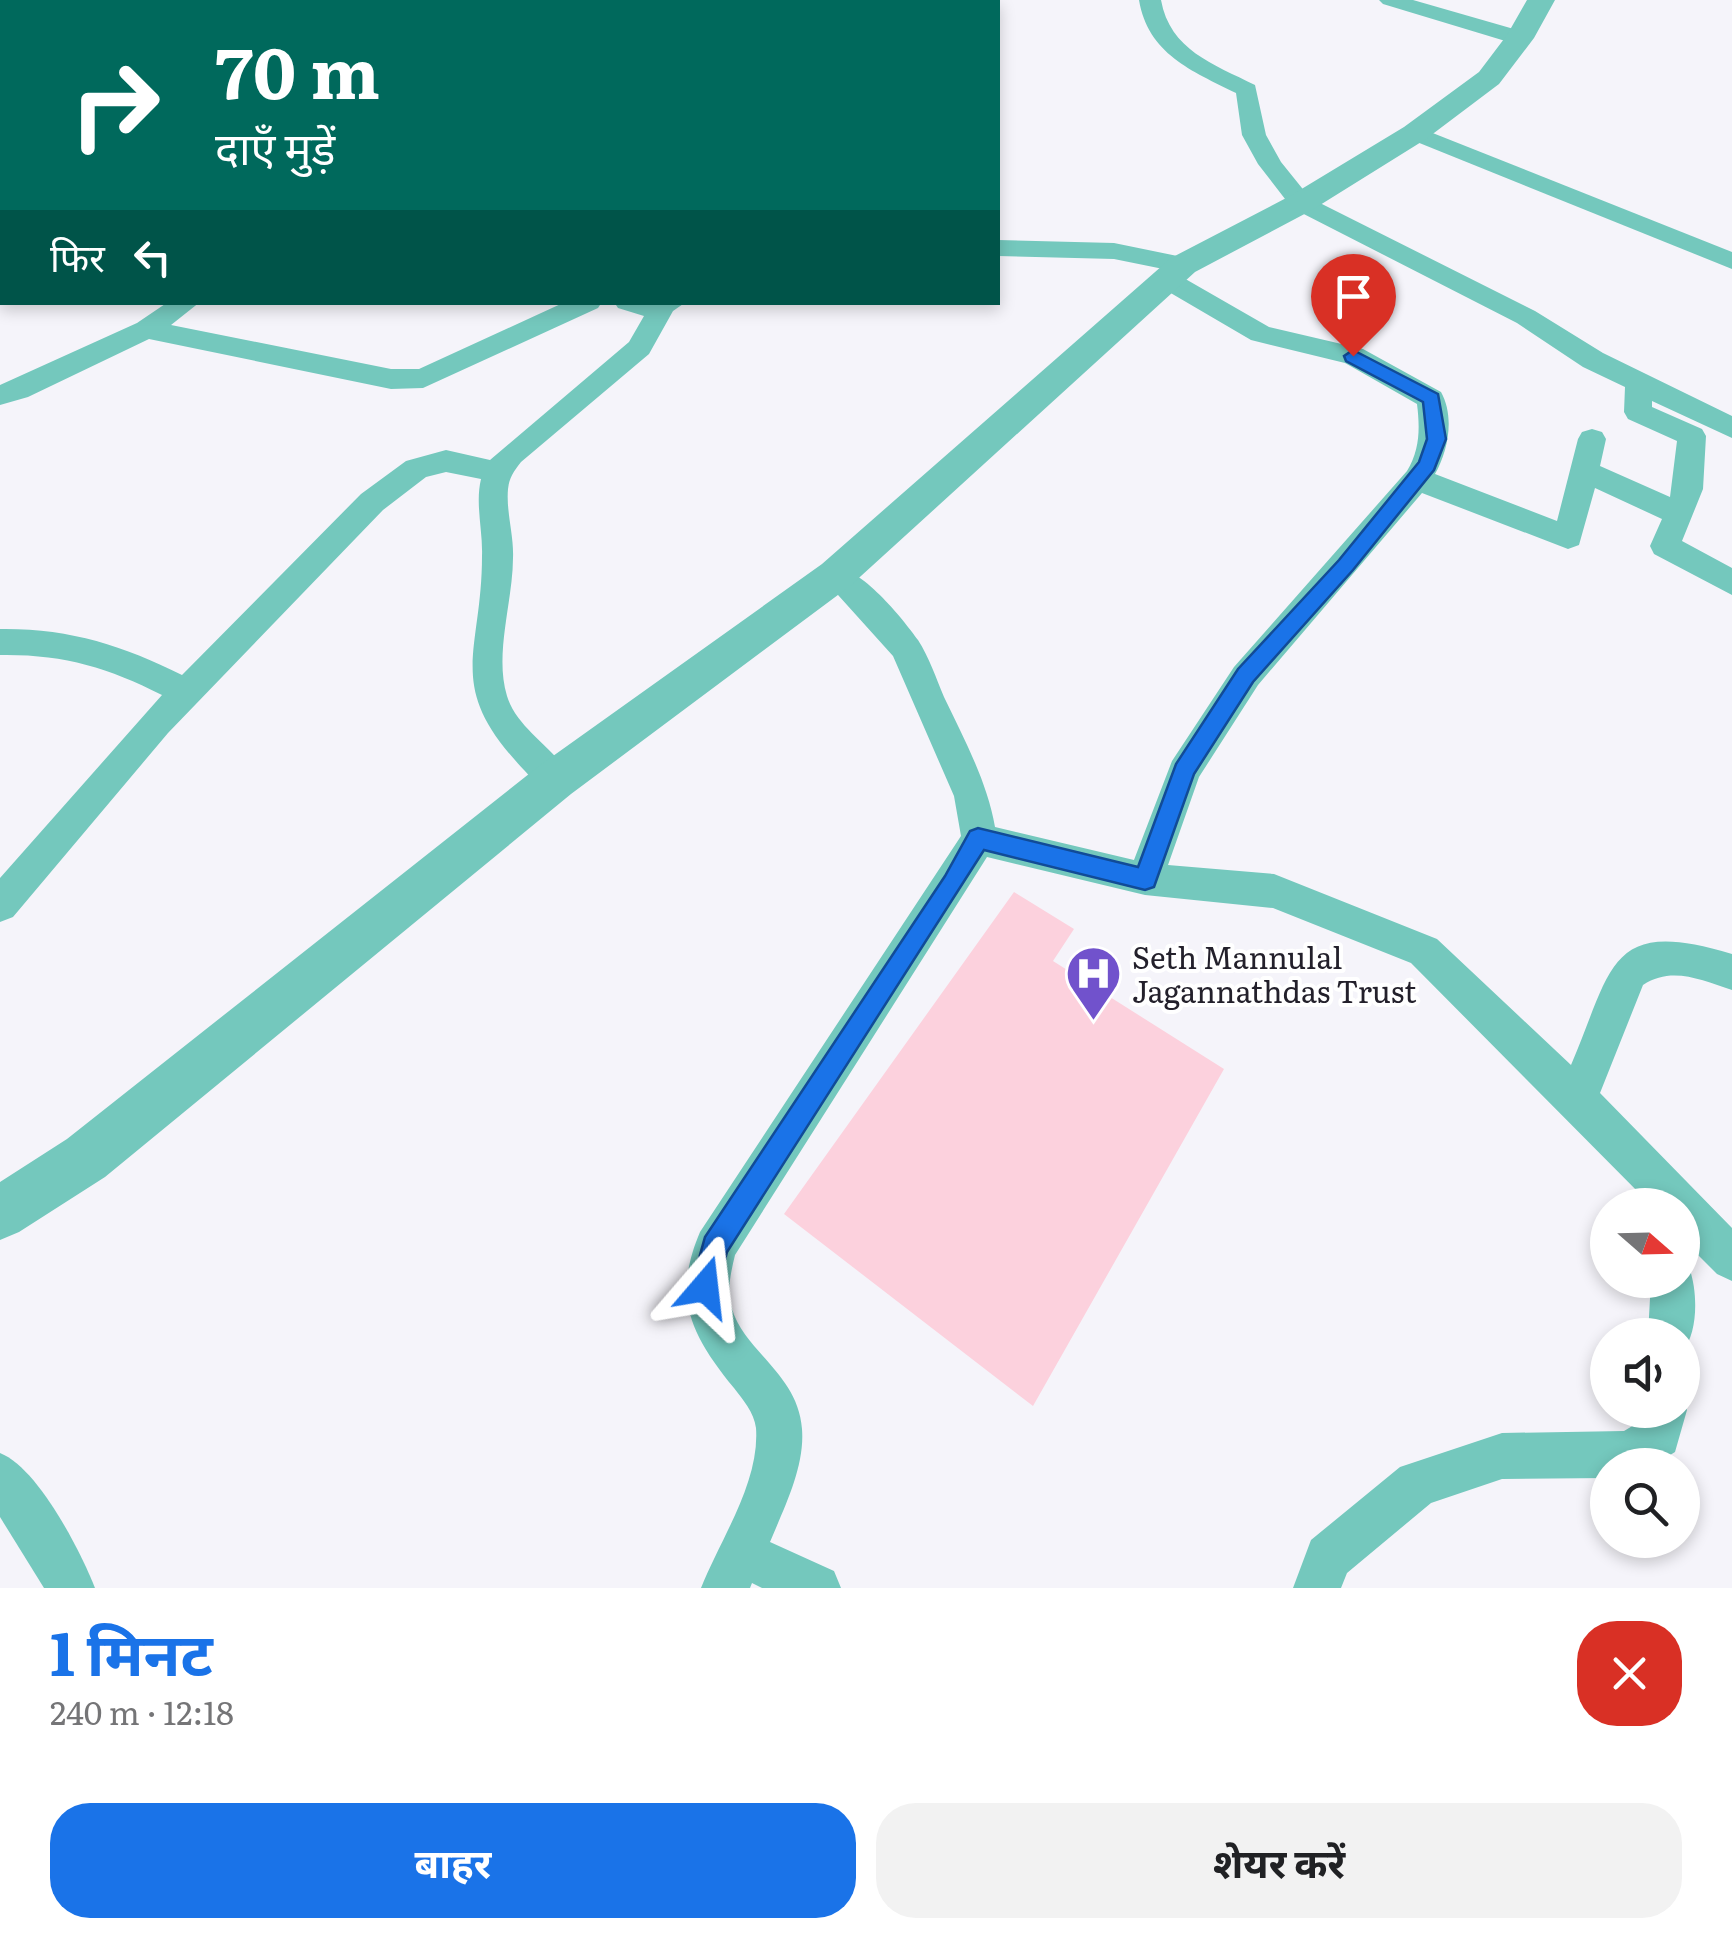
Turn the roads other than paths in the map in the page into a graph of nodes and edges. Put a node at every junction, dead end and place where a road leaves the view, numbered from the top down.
1 (1150, 0) edge
2 (1390, 0) edge
3 (1542, 0) edge
4 (1520, 38) junction
5 (1415, 132) junction
6 (1301, 203) junction
7 (1000, 248) edge
8 (1732, 261) edge
9 (1175, 272) junction
10 (182, 305) edge
11 (582, 305) edge
12 (634, 305) edge
13 (667, 305) edge
14 (146, 329) junction
15 (1640, 384) junction
16 (0, 395) edge
17 (1732, 428) edge
18 (1592, 439) dead end
19 (1584, 470) junction
20 (497, 472) junction
21 (1417, 479) junction
22 (1679, 514) junction
23 (836, 576) junction
24 (1732, 583) edge
25 (0, 642) edge
26 (186, 692) junction
27 (555, 780) junction
28 (978, 839) junction
29 (1145, 879) junction
30 (0, 905) edge
31 (1732, 972) edge
32 (1577, 1099) junction
33 (1662, 1188) edge
34 (0, 1214) edge
35 (1700, 1227) edge
36 (1732, 1259) edge
37 (1661, 1428) edge
38 (0, 1476) edge
39 (732, 1570) edge
40 (70, 1588) edge
41 (816, 1588) edge
42 (1317, 1588) edge

1 - 6 street
2 - 4 street
3 - 4 street
4 - 5 street
5 - 6 street
5 - 8 street
6 - 9 street
6 - 15 street
7 - 9 street
9 - 21 street
9 - 23 street
10 - 14 street
11 - 14 street
12 - 13 street
13 - 20 street
14 - 16 street
15 - 17 street
15 - 22 street
18 - 19 street
19 - 21 street
19 - 22 street
20 - 26 street
20 - 27 street
21 - 29 street
22 - 24 street
23 - 27 street
23 - 28 street
25 - 26 street
26 - 30 street
27 - 34 street
28 - 29 street
28 - 39 street
29 - 32 street
31 - 32 street
32 - 33 street
35 - 36 street
37 - 42 street
38 - 40 street
39 - 41 street

